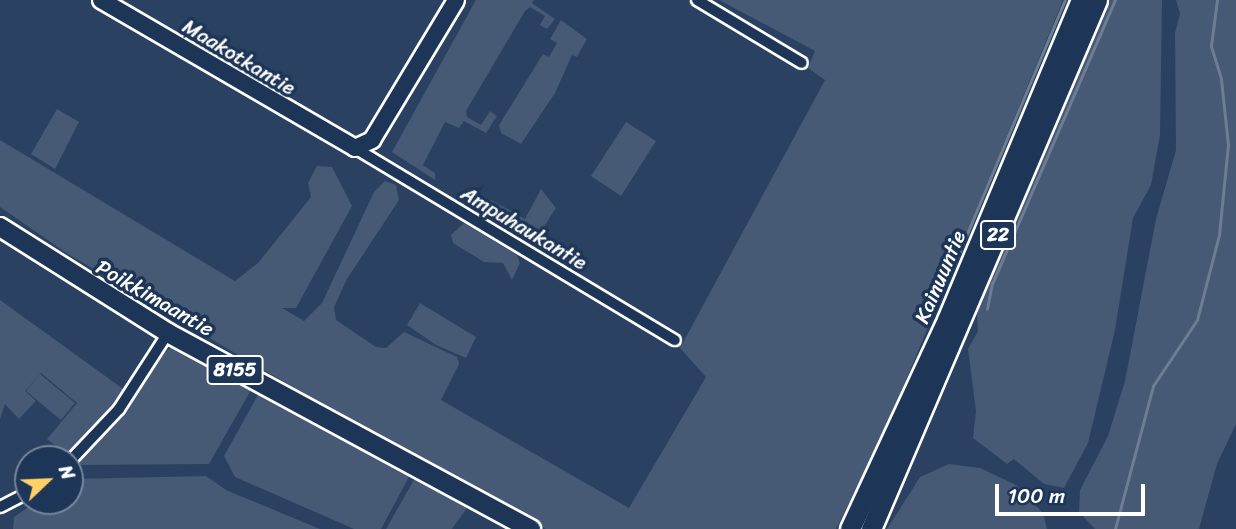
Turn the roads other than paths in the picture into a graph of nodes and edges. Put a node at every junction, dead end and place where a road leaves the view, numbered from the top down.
1 (101, 0) edge
2 (456, 0) edge
3 (696, 0) edge
4 (1081, 0) edge
5 (1097, 0) edge
6 (802, 63) dead end
7 (355, 148) junction
8 (0, 227) edge
9 (168, 333) junction
10 (675, 340) dead end
11 (84, 446) edge
12 (475, 502) junction
13 (851, 528) edge
14 (517, 529) edge
15 (531, 529) edge
16 (871, 529) edge

1 - 7 street, Maakotkantie
2 - 7 street
3 - 6 street
4 - 13 highway, Kainuuntie / 22
5 - 16 highway, Kainuuntie / 22
7 - 10 street, Ampuhaukantie
8 - 9 main road, Poikkimaantie / 8155
9 - 11 street
9 - 12 main road, Poikkimaantie / 8155
12 - 14 main road, Poikkimaantie / 8155
12 - 15 main road, Poikkimaantie / 8155

